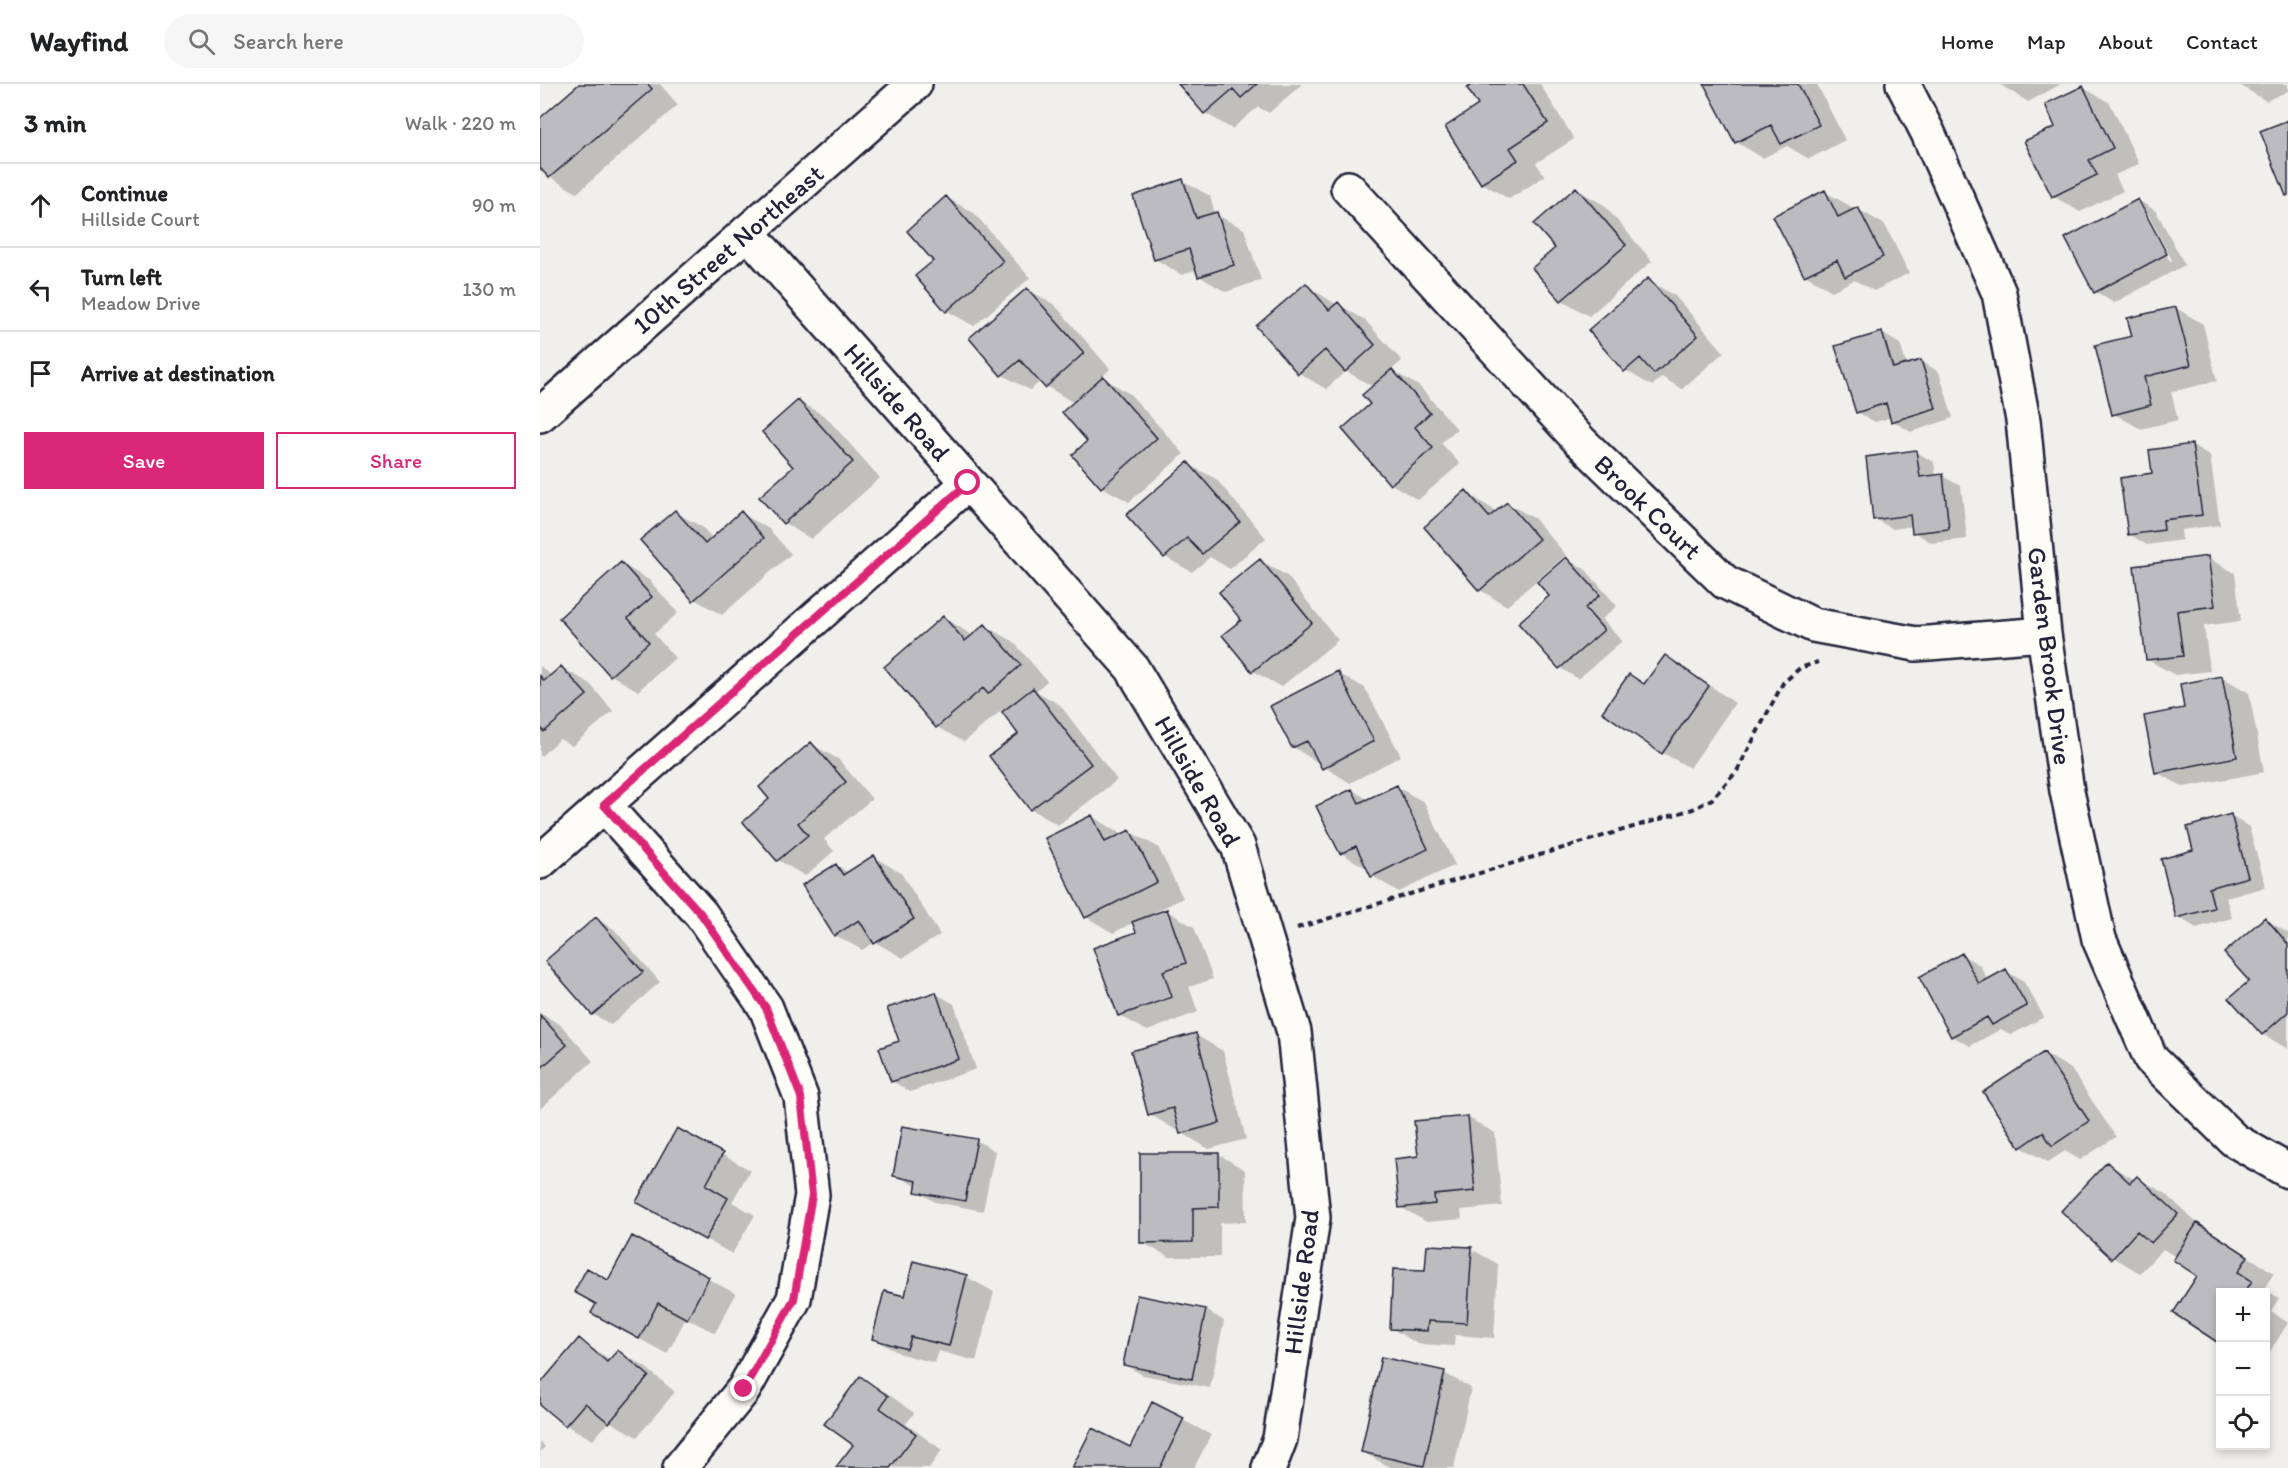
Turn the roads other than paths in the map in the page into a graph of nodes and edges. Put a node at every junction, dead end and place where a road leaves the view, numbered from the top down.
1 (915, 84) edge
2 (1903, 84) edge
3 (1348, 188) dead end
4 (747, 232) junction
5 (540, 415) edge
6 (968, 483) junction
7 (2044, 634) junction
8 (604, 805) junction
9 (540, 862) edge
10 (2288, 1171) edge
11 (680, 1468) edge
12 (1269, 1468) edge

1 - 4 street, 10th Street Northeast
2 - 7 street, Garden Brook Drive
3 - 7 street, Brook Court
4 - 5 street, 10th Street Northeast
4 - 6 street, Hillside Road
6 - 8 street
6 - 12 street, Hillside Road
7 - 10 street, Garden Brook Drive
8 - 9 street
8 - 11 street

